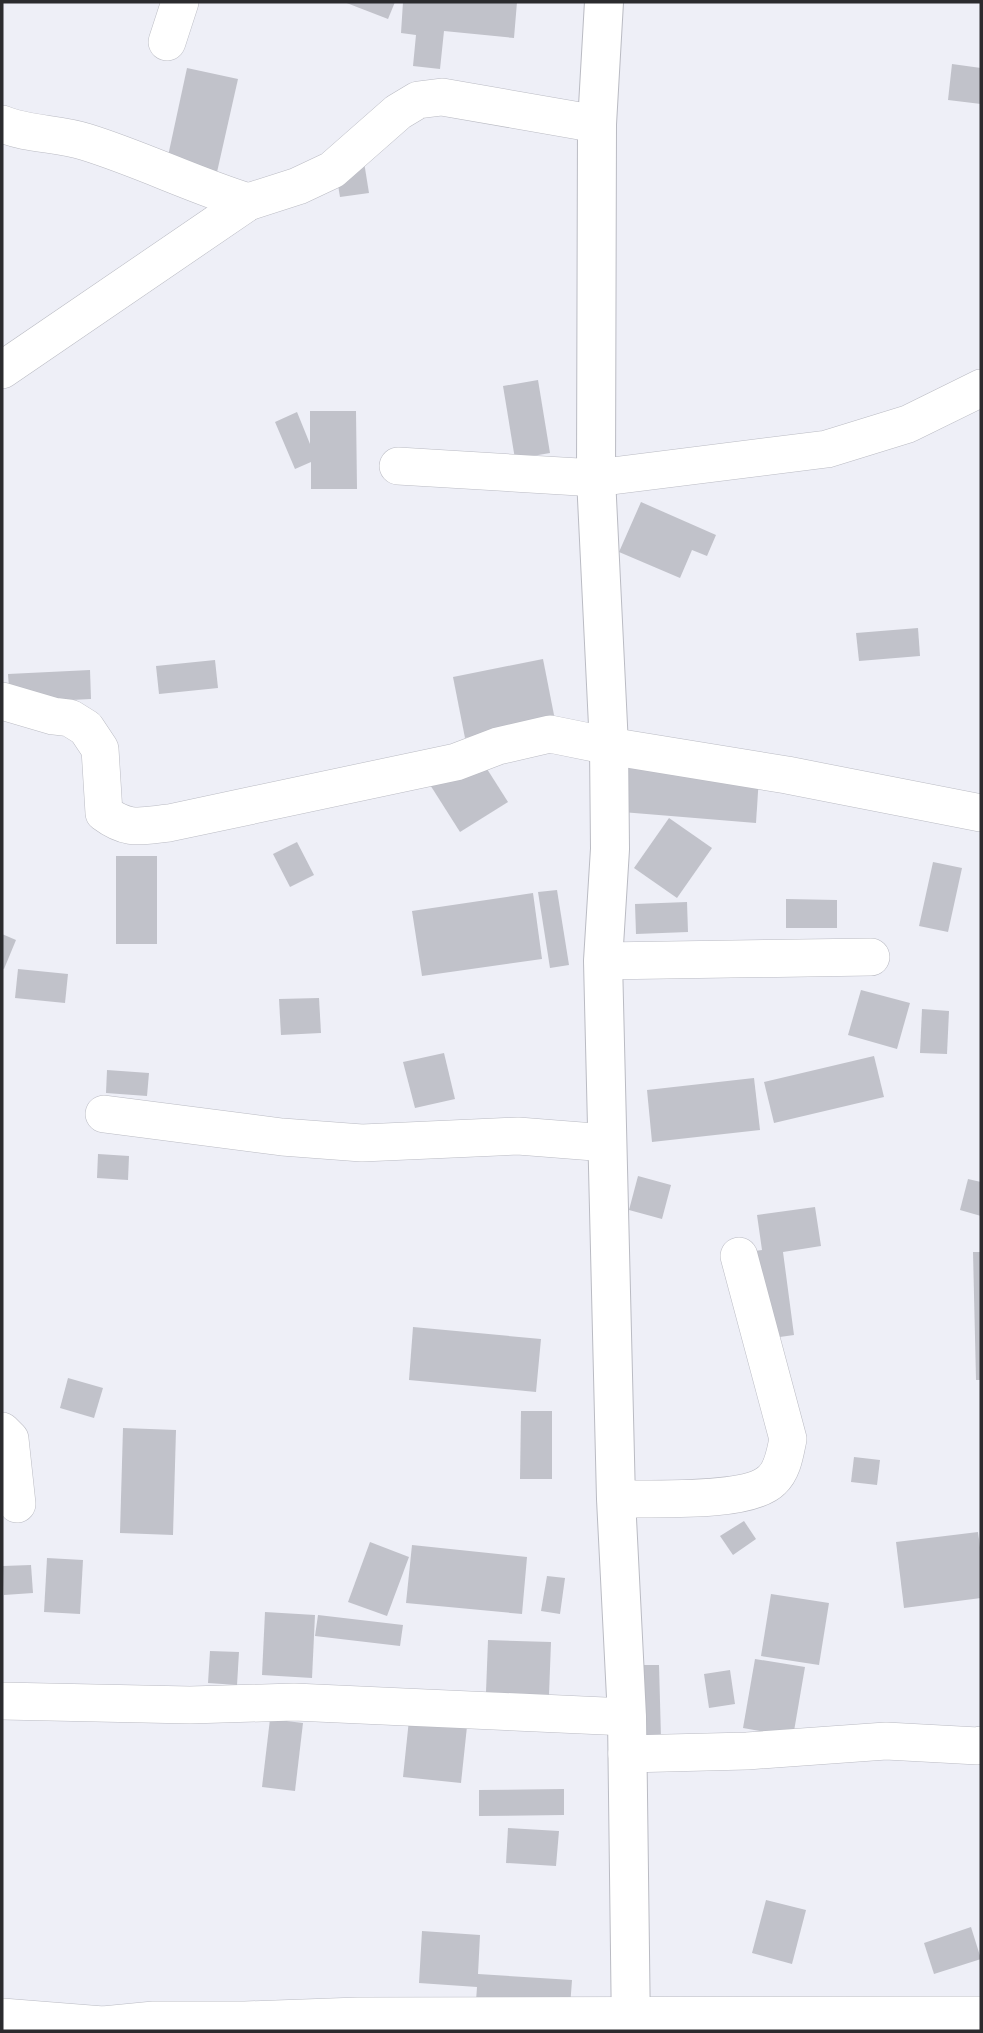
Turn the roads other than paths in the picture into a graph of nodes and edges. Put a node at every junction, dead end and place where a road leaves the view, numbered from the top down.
1 (180, 2) edge
2 (604, 2) edge
3 (167, 42) dead end
4 (2, 124) edge
5 (597, 124) junction
6 (248, 202) junction
7 (2, 370) edge
8 (981, 388) edge
9 (398, 466) dead end
10 (596, 478) junction
11 (2, 701) edge
12 (609, 746) junction
13 (981, 813) edge
14 (871, 957) dead end
15 (603, 961) junction
16 (104, 1114) dead end
17 (607, 1143) junction
18 (739, 1256) dead end
19 (2, 1430) edge
20 (616, 1499) junction
21 (17, 1504) dead end
22 (2, 1701) edge
23 (627, 1735) junction
24 (981, 1745) edge
25 (981, 2015) edge
26 (2, 2017) edge
27 (630, 2023) edge
28 (104, 2028) edge

1 - 3 street
2 - 5 street
4 - 6 street
5 - 6 street
5 - 10 street
6 - 7 street
8 - 10 street
9 - 10 street
10 - 12 street
11 - 12 street
12 - 13 street
12 - 15 street
14 - 15 street
15 - 17 street
16 - 17 street
17 - 20 street
18 - 20 street
19 - 21 street
20 - 23 street
22 - 23 street
23 - 24 street
23 - 27 street
25 - 27 street
26 - 28 street
27 - 28 street

